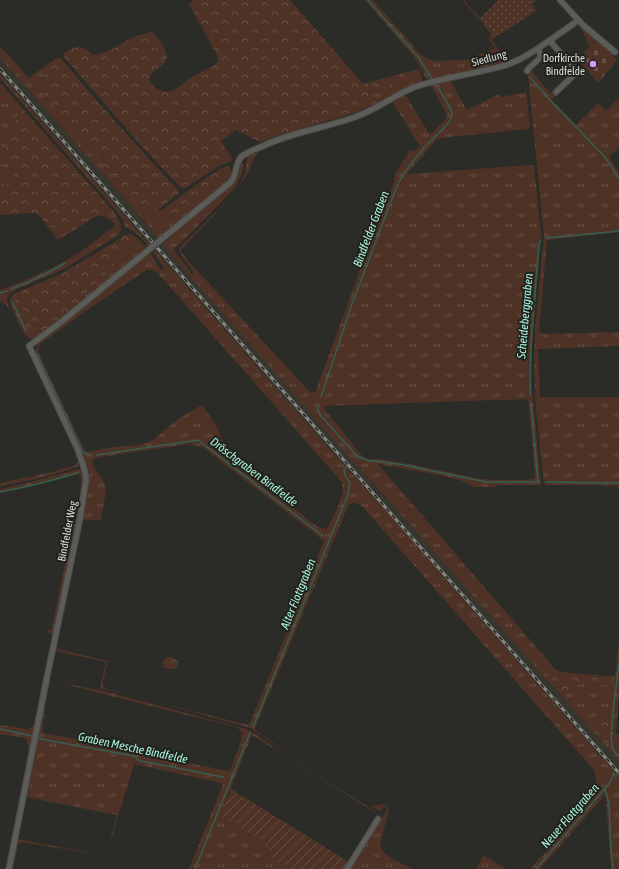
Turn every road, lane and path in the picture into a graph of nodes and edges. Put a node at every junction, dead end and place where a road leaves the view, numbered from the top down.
1 (560, 0) edge
2 (578, 20) junction
3 (550, 40) junction
4 (538, 48) junction
5 (615, 52) dead end
6 (527, 71) dead end
7 (556, 92) dead end
8 (140, 257) joint
9 (378, 819) dead end
10 (9, 869) edge
11 (347, 869) edge

1 - 2 street
2 - 3 street, Siedlung
2 - 5 street
3 - 4 street, Siedlung
3 - 7 street
4 - 6 street
4 - 8 street, Siedlung, bridge
8 - 10 street, Bindfelder Weg
9 - 11 street

